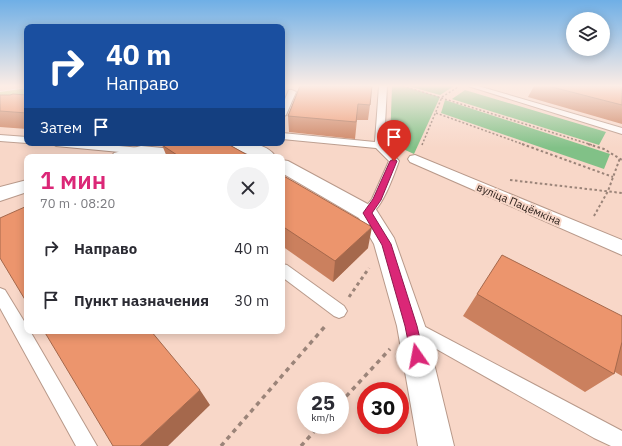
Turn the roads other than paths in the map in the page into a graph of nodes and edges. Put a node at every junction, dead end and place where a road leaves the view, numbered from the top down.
1 (382, 107) edge
2 (541, 107) edge
3 (622, 131) edge
4 (285, 136) edge
5 (0, 138) edge
6 (24, 140) edge
7 (379, 145) junction
8 (92, 146) edge
9 (200, 146) edge
10 (246, 146) edge
11 (141, 150) junction
12 (129, 154) edge
13 (162, 154) edge
14 (178, 154) edge
15 (262, 154) edge
16 (415, 159) road end
17 (285, 167) edge
18 (24, 187) edge
19 (0, 194) edge
20 (367, 213) junction
21 (622, 248) edge
22 (285, 270) edge
23 (0, 294) edge
24 (339, 311) road end
25 (411, 326) junction
26 (622, 441) edge
27 (87, 446) edge
28 (436, 446) edge

1 - 7 lane
2 - 3 lane
4 - 7 lane
5 - 6 lane
7 - 20 lane
8 - 11 lane
9 - 14 street
10 - 15 street
11 - 12 street
11 - 13 street
16 - 21 street, вуліца Пацёмкіна
17 - 20 street
18 - 19 street
20 - 25 street
22 - 24 lane
23 - 27 lane
25 - 26 lane
25 - 28 street

